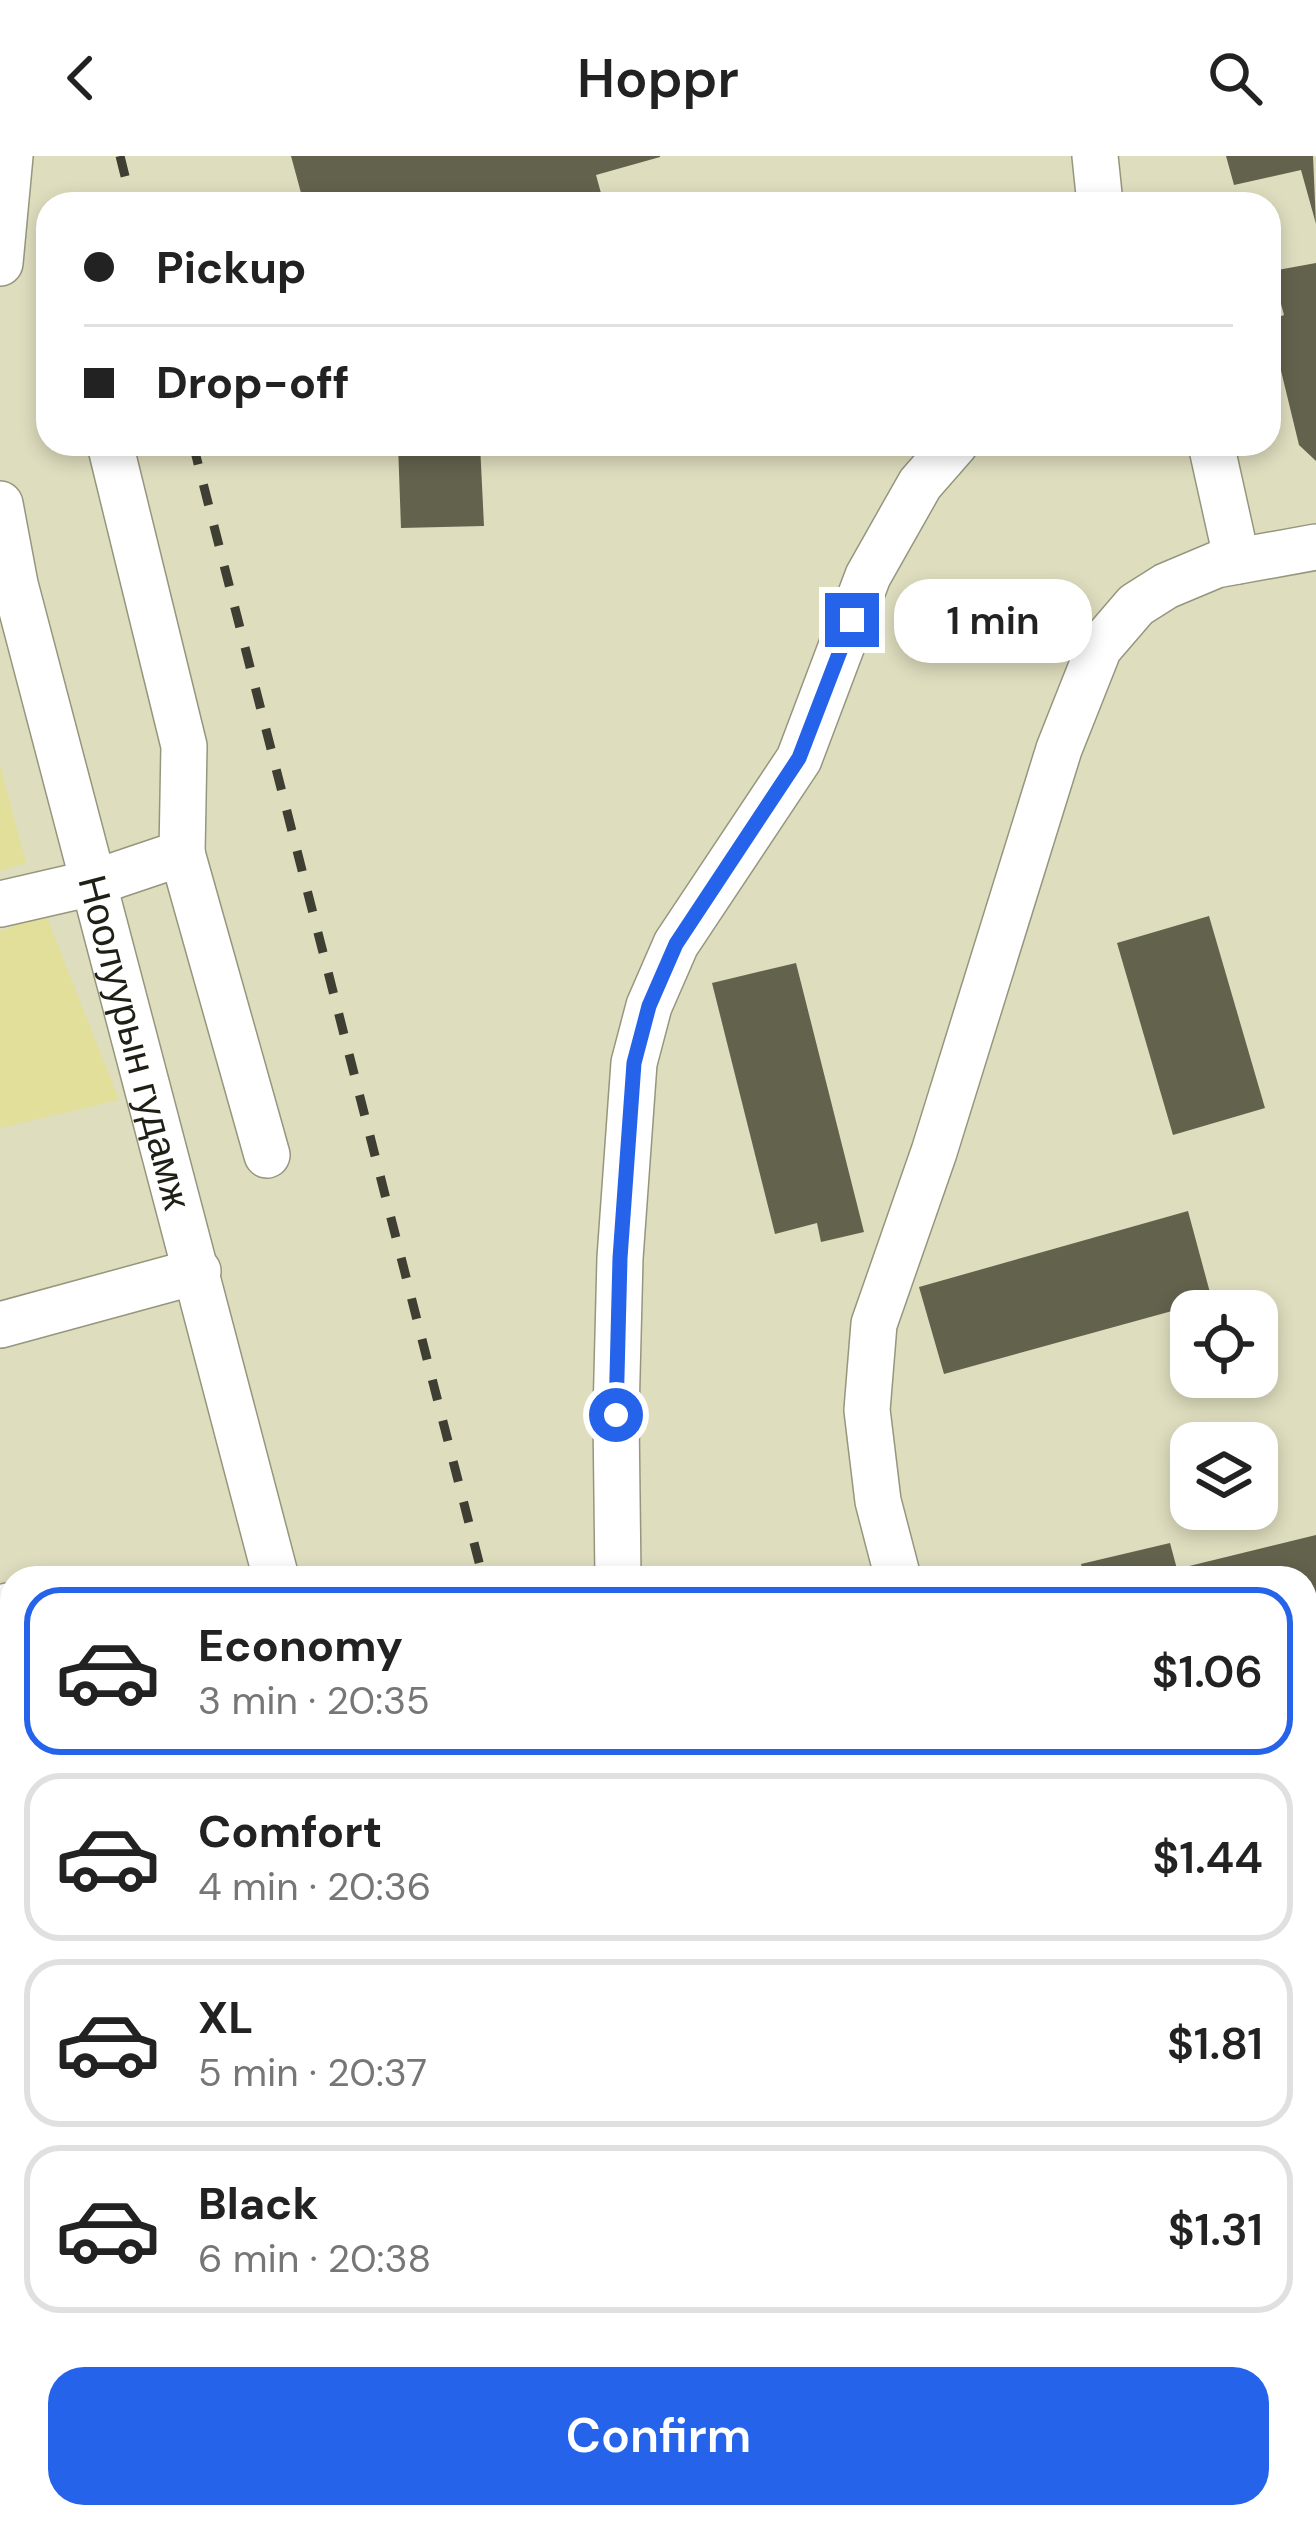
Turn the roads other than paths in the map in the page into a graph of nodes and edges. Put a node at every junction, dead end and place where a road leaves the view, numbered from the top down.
1 (10, 156) edge
2 (1095, 156) edge
3 (1099, 192) edge
4 (0, 262) edge
5 (113, 456) edge
6 (944, 456) edge
7 (1214, 456) edge
8 (0, 504) edge
9 (1312, 548) edge
10 (1238, 561) junction
11 (182, 853) junction
12 (96, 882) junction
13 (0, 904) edge
14 (267, 1155) dead end
15 (198, 1271) junction
16 (0, 1324) edge
17 (273, 1566) edge
18 (618, 1566) edge
19 (895, 1566) edge

1 - 4 street
2 - 3 street
5 - 11 street
6 - 18 street
7 - 10 street
8 - 12 street, Ноолуурын гудамж
9 - 10 street
10 - 19 street
11 - 12 street
11 - 14 street
12 - 13 street
12 - 15 street, Ноолуурын гудамж
15 - 16 street
15 - 17 street, Ноолуурын гудамж

